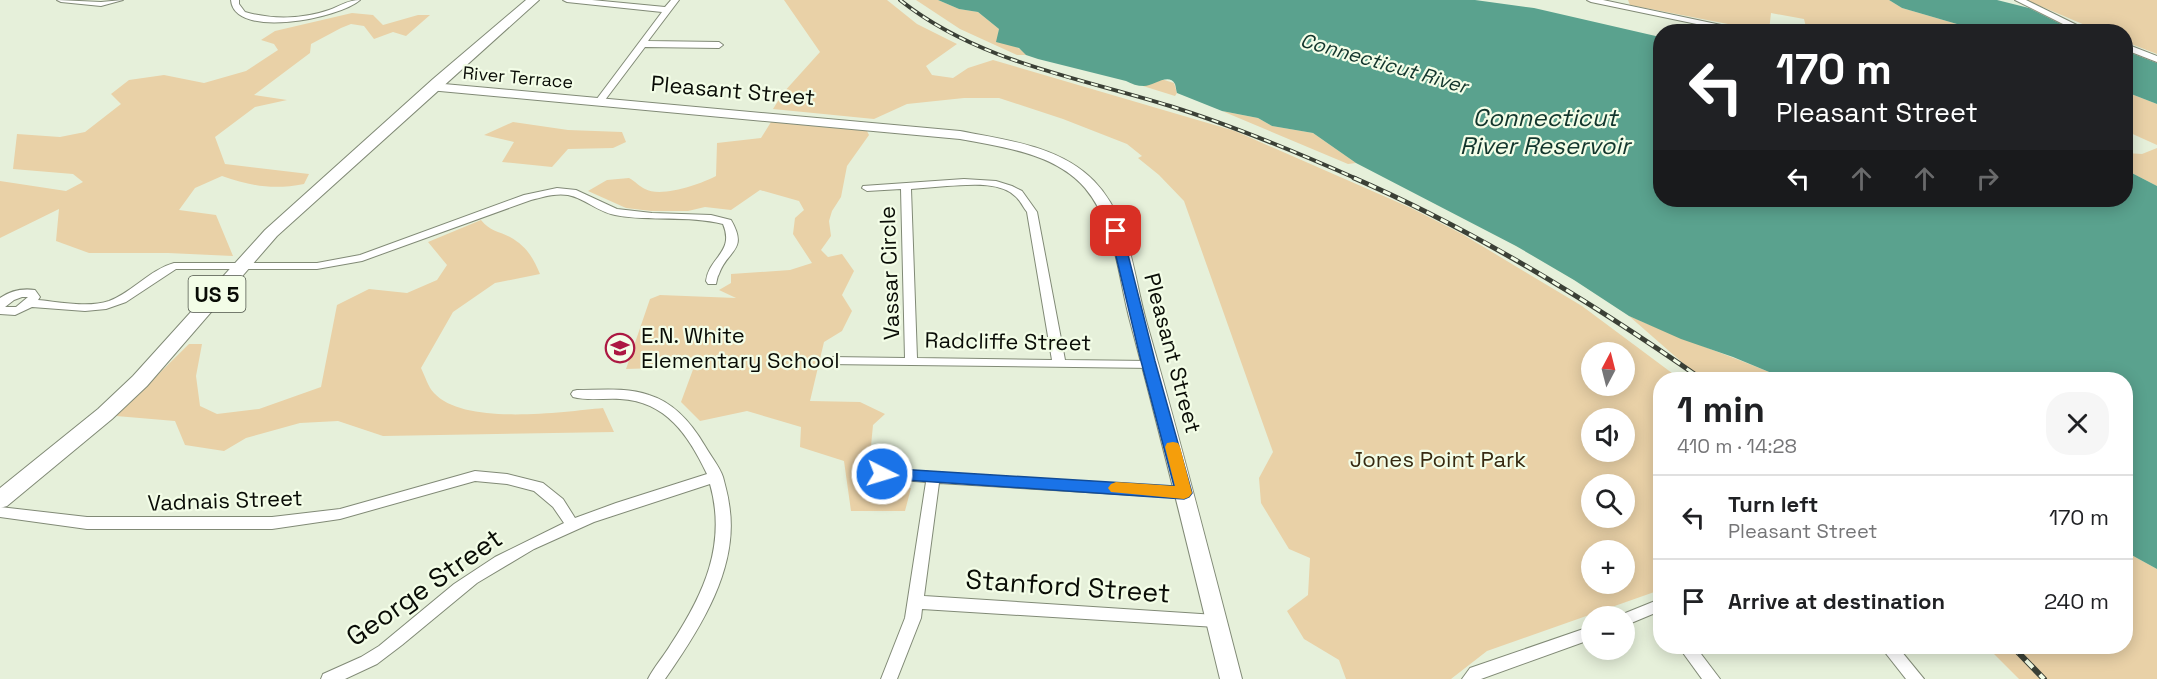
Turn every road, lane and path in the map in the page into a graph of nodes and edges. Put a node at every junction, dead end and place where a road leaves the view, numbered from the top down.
1 (61, 0) edge
2 (119, 0) edge
3 (235, 0) edge
4 (356, 0) edge
5 (533, 0) edge
6 (567, 0) edge
7 (675, 0) edge
8 (1591, 0) edge
9 (2019, 0) edge
10 (667, 10) junction
11 (1710, 24) edge
12 (2070, 24) edge
13 (642, 44) junction
14 (719, 45) dead end
15 (2133, 50) edge
16 (2157, 59) edge
17 (433, 87) junction
18 (599, 102) junction
19 (906, 186) junction
20 (867, 188) dead end
21 (240, 267) junction
22 (712, 281) dead end
23 (30, 303) junction
24 (0, 304) edge
25 (0, 310) edge
26 (911, 360) junction
27 (830, 361) dead end
28 (1059, 363) junction
29 (1149, 365) junction
30 (578, 394) dead end
31 (882, 474) dead end
32 (716, 477) junction
33 (933, 479) junction
34 (1184, 493) junction
35 (0, 500) edge
36 (0, 512) edge
37 (572, 524) junction
38 (916, 602) junction
39 (1653, 611) edge
40 (1635, 617) edge
41 (1216, 621) junction
42 (1581, 636) edge
43 (1692, 654) edge
44 (1894, 654) edge
45 (330, 679) edge
46 (656, 679) edge
47 (889, 679) edge
48 (1231, 679) edge
49 (1470, 679) edge
50 (1712, 679) edge
51 (1916, 679) edge

1 - 2 street
3 - 4 street
5 - 17 main road, US 5
6 - 10 street
7 - 10 street
8 - 11 street
9 - 12 street
10 - 13 street
13 - 14 street
13 - 18 street
15 - 16 street
17 - 18 street, River Terrace
17 - 21 main road, US 5
18 - 29 street, Pleasant Street
19 - 20 street
19 - 26 street, Vassar Circle
19 - 28 street, Vassar Circle
21 - 22 street
21 - 23 street
21 - 35 main road, US 5
23 - 24 street
23 - 25 street
26 - 27 street, Radcliffe Street
26 - 28 street, Radcliffe Street
28 - 29 street, Radcliffe Street
29 - 34 street, Pleasant Street
30 - 32 street
31 - 33 street
32 - 37 street, George Street
32 - 46 street
33 - 34 street
33 - 38 street
34 - 41 street, Pleasant Street
36 - 37 street, Vadnais Street
37 - 45 street, George Street
38 - 41 street, Stanford Street
38 - 47 street
39 - 40 street
41 - 48 street, Pleasant Street
42 - 49 street
43 - 50 street
44 - 51 street

